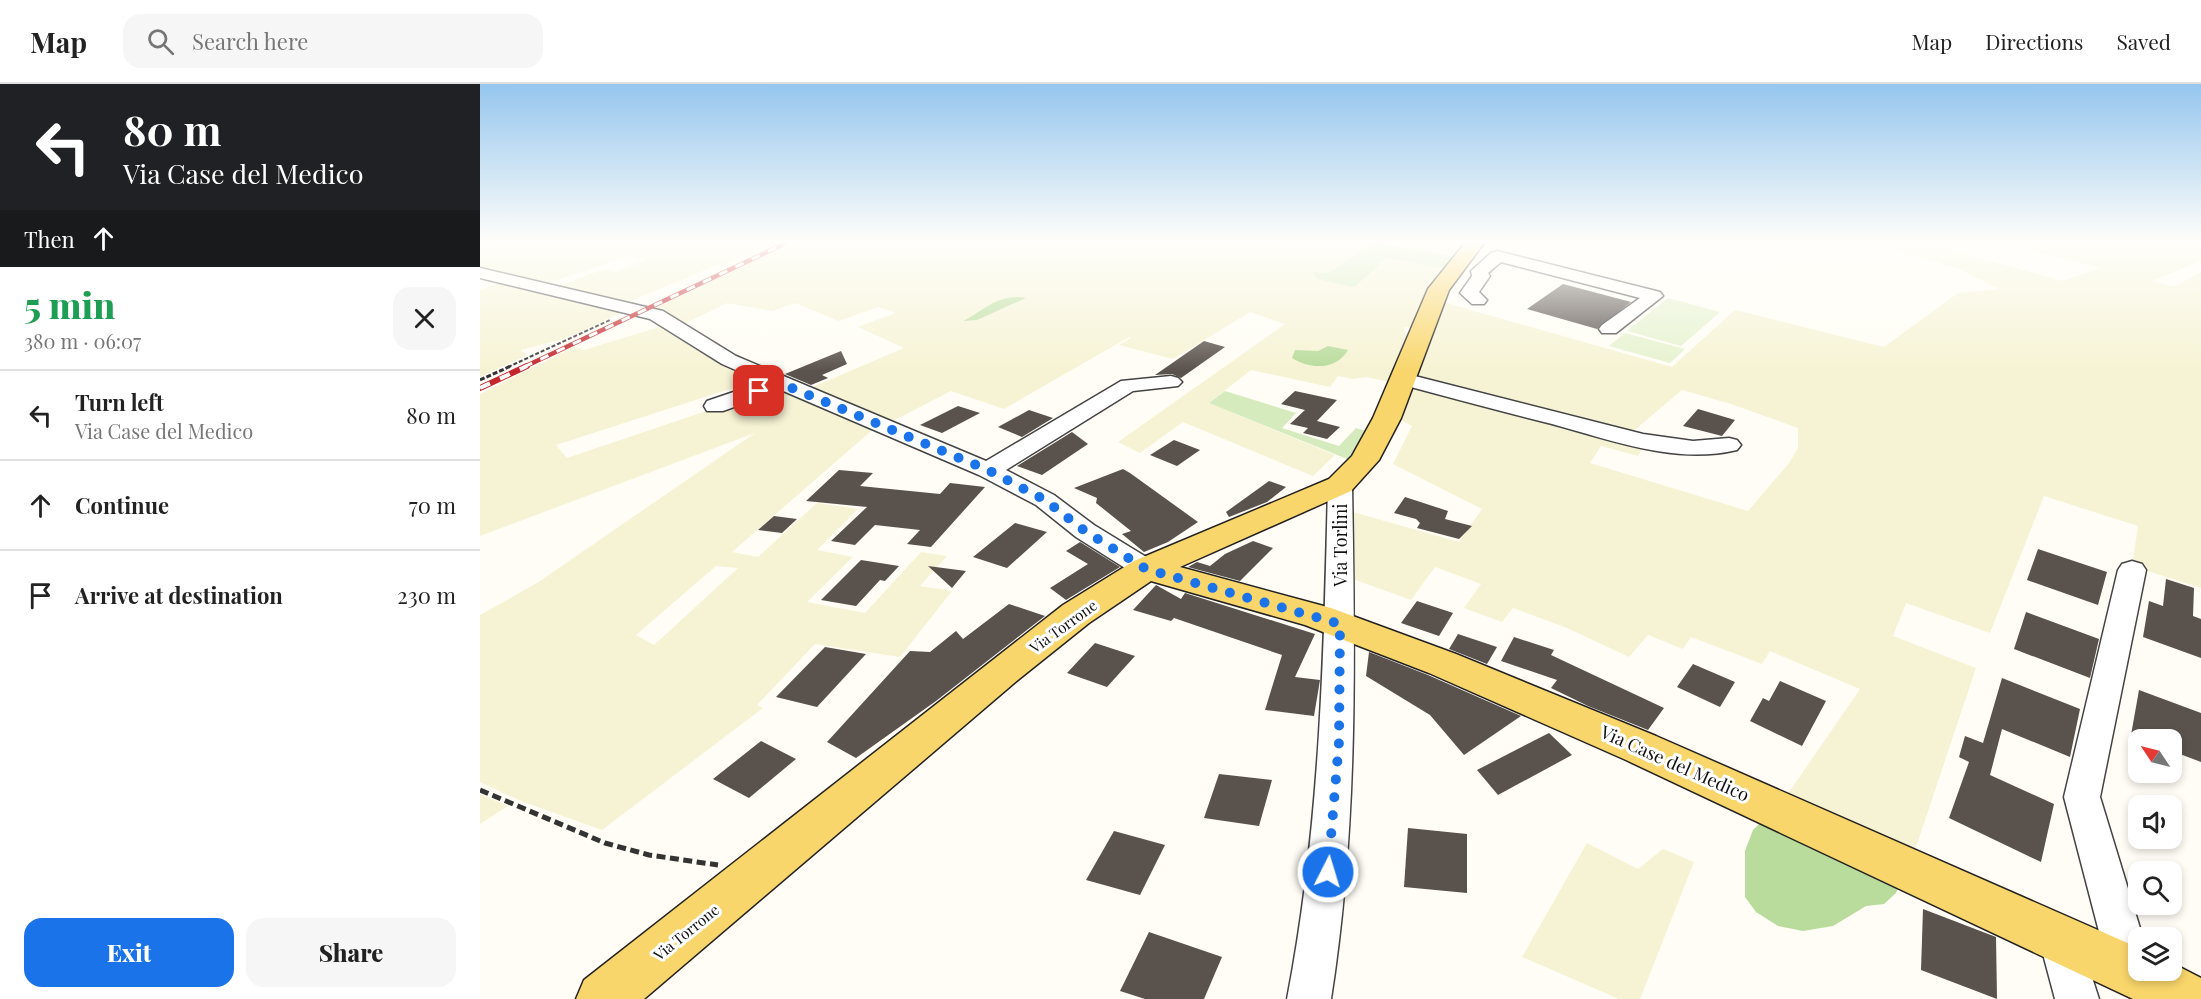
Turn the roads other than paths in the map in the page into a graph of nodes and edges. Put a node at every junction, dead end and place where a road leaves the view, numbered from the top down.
1 (532, 286) edge
2 (1447, 286) edge
3 (1471, 286) edge
4 (1614, 286) edge
5 (1478, 300) dead end
6 (1609, 328) dead end
7 (1402, 379) junction
8 (1171, 382) dead end
9 (780, 383) junction
10 (715, 406) dead end
11 (1730, 445) dead end
12 (988, 470) junction
13 (1340, 485) junction
14 (1146, 569) junction
15 (2132, 570) dead end
16 (1340, 624) junction
17 (2060, 939) junction
18 (2128, 959) edge
19 (2128, 969) edge
20 (2152, 981) edge
21 (603, 999) edge
22 (1309, 999) edge
23 (2077, 999) edge
24 (2186, 999) edge

1 - 9 street
2 - 7 main road, Via Torrone
3 - 5 street
4 - 6 street
7 - 11 street
7 - 13 main road, Via Torrone
8 - 12 street
9 - 10 street
9 - 12 street
12 - 14 street
13 - 14 main road, Via Torrone
13 - 16 street, Via Torlini
14 - 16 main road, Via Case del Medico
14 - 21 main road, Via Torrone
15 - 18 street
16 - 17 main road, Via Case del Medico
16 - 22 street, Via Torlini
17 - 19 main road, Via Case del Medico
17 - 23 street
20 - 24 main road, Via Case del Medico

